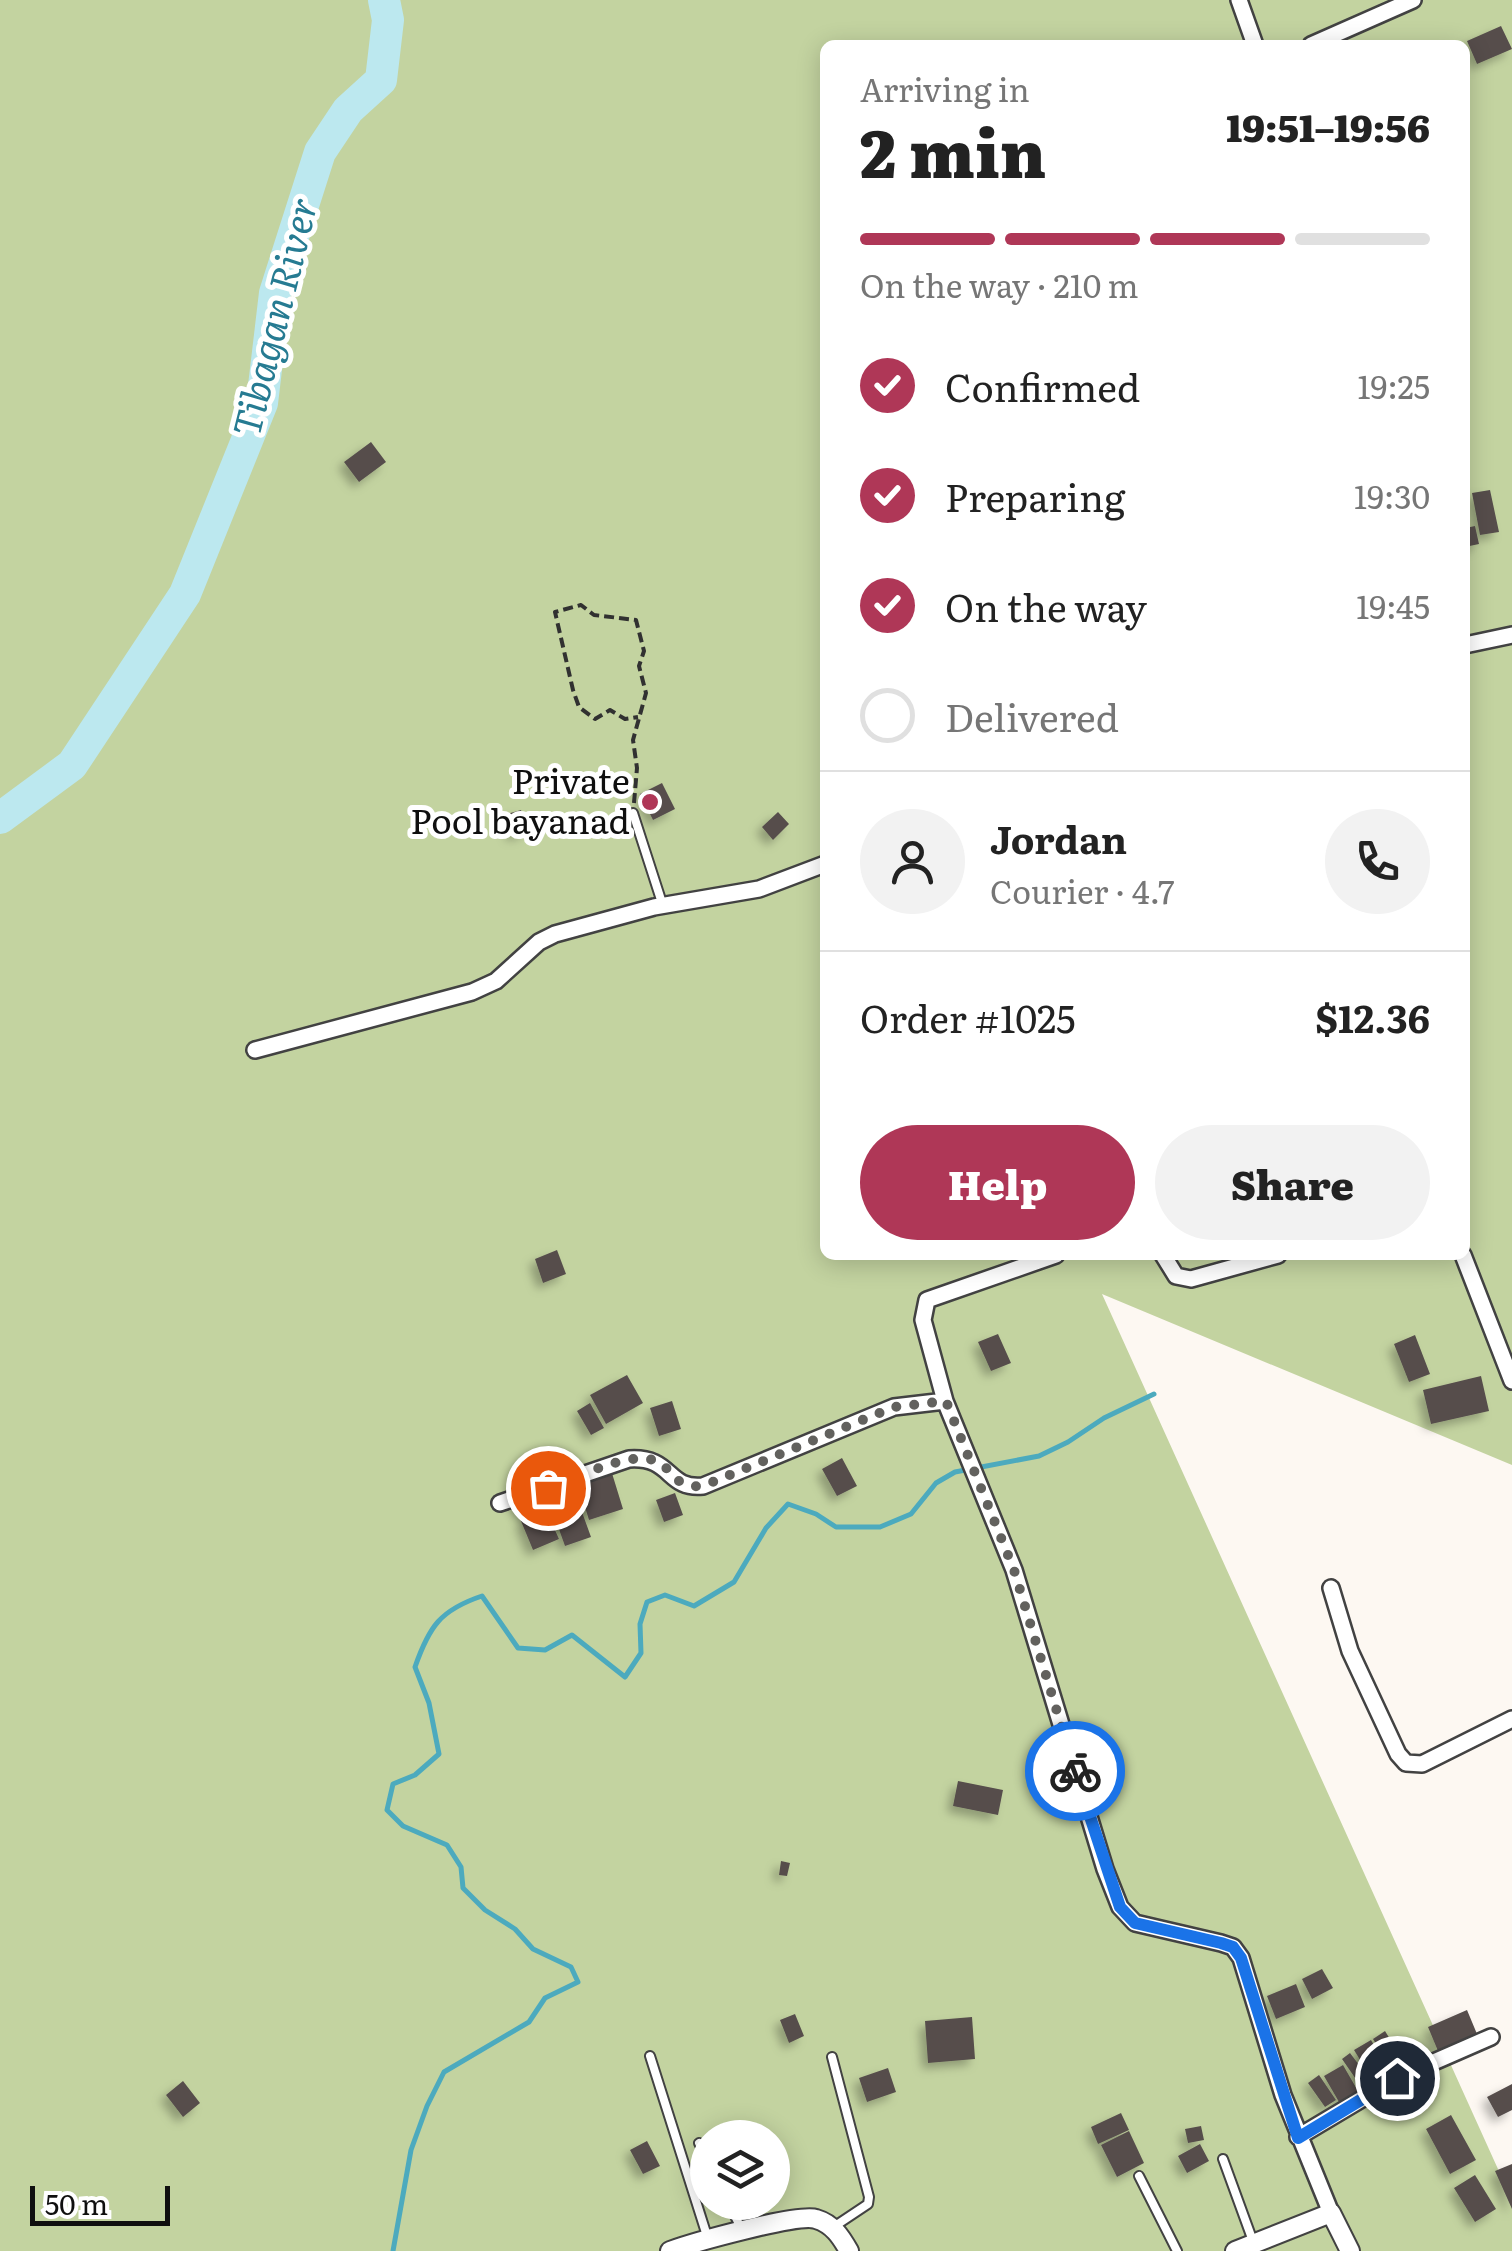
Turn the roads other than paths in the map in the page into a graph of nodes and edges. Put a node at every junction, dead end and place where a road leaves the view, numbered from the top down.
1 (1239, 0) edge
2 (1413, 0) edge
3 (1253, 40) edge
4 (1323, 40) edge
5 (1512, 635) edge
6 (1470, 645) edge
7 (633, 813) road end
8 (820, 866) edge
9 (663, 906) junction
10 (255, 1050) dead end
11 (1042, 1260) edge
12 (1166, 1260) edge
13 (1260, 1260) edge
14 (1466, 1260) edge
15 (1512, 1381) edge
16 (946, 1401) junction
17 (500, 1503) dead end
18 (1331, 1588) dead end
19 (1512, 1720) edge
20 (1491, 2037) dead end
21 (650, 2056) dead end
22 (832, 2057) dead end
23 (1298, 2138) junction
24 (1223, 2159) dead end
25 (1139, 2176) dead end
26 (1331, 2213) junction
27 (737, 2220) edge
28 (832, 2228) junction
29 (743, 2232) junction
30 (708, 2239) junction
31 (1254, 2244) junction
32 (670, 2251) edge
33 (849, 2251) edge
34 (1178, 2251) edge
35 (1235, 2251) edge
36 (1350, 2251) edge

1 - 3 street
2 - 4 street
5 - 6 street
7 - 9 lane
8 - 9 street
9 - 10 street
11 - 16 street
12 - 13 street
14 - 15 street
16 - 17 street
16 - 23 street
18 - 19 street
20 - 23 street
21 - 30 lane
22 - 28 lane
23 - 26 street
24 - 31 lane
25 - 34 lane
26 - 31 street
26 - 36 street
27 - 29 lane
28 - 29 street
28 - 33 street
29 - 30 street
30 - 32 street
31 - 35 street

